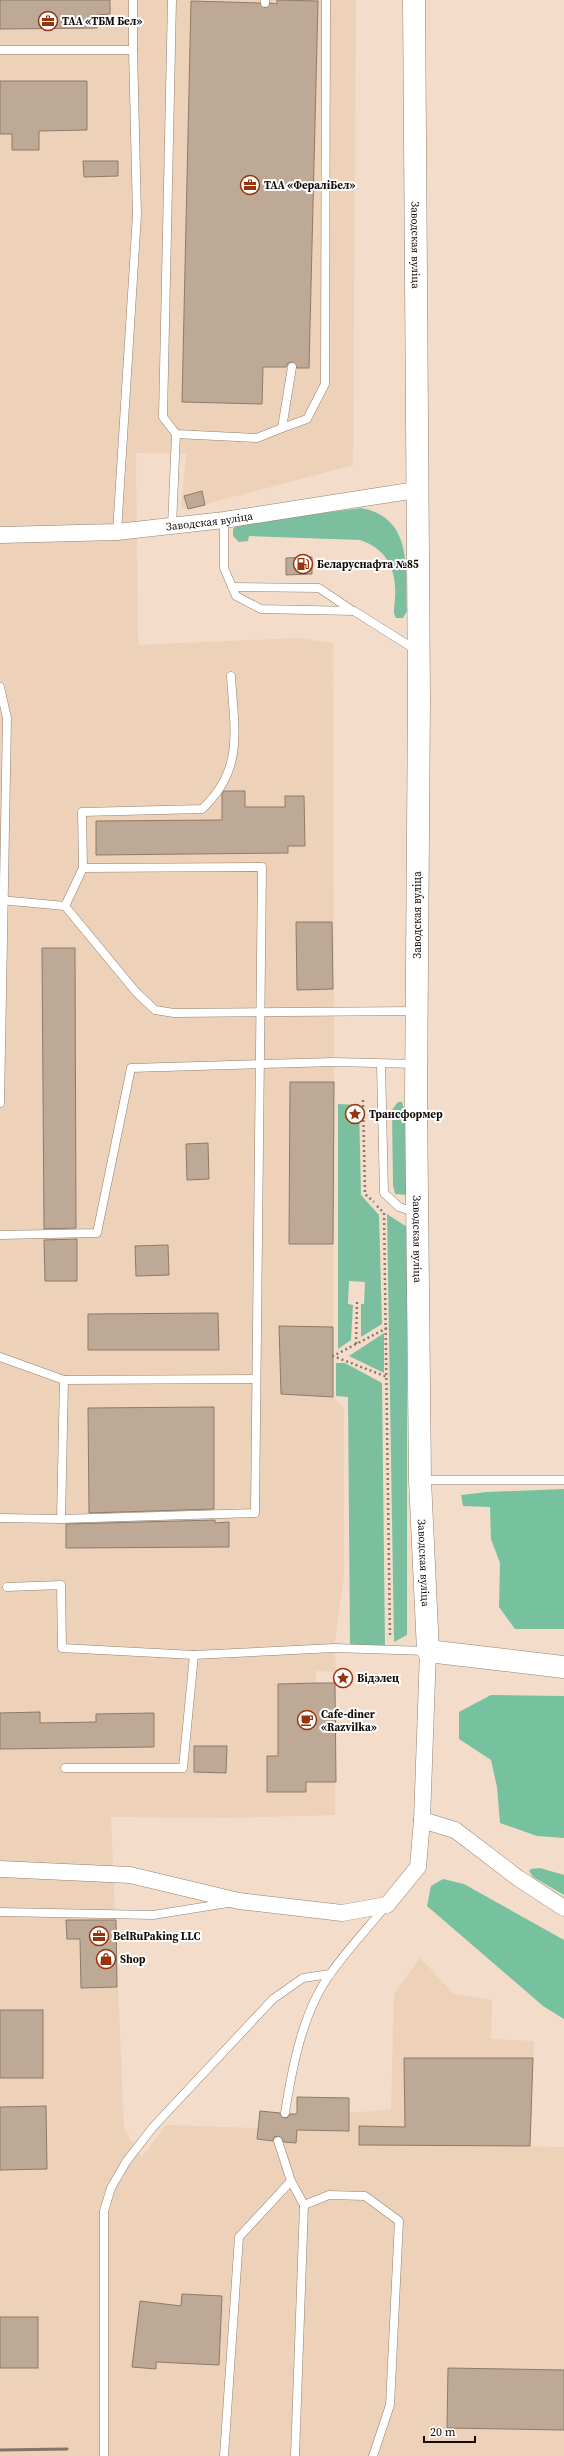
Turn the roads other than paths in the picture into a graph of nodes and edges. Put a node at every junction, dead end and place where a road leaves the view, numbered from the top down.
1 (132, 0) edge
2 (172, 0) edge
3 (326, 0) edge
4 (414, 0) edge
5 (0, 50) edge
6 (133, 50) junction
7 (292, 367) dead end
8 (282, 428) junction
9 (176, 434) junction
10 (416, 490) junction
11 (224, 520) junction
12 (172, 526) junction
13 (117, 532) junction
14 (0, 535) edge
15 (232, 587) junction
16 (354, 611) junction
17 (417, 650) junction
18 (231, 676) dead end
19 (0, 687) edge
20 (2, 862) edge
21 (83, 868) junction
22 (1, 900) edge
23 (65, 906) junction
24 (417, 1011) junction
25 (260, 1012) junction
26 (259, 1064) junction
27 (417, 1064) junction
28 (381, 1065) junction
29 (0, 1103) edge
30 (418, 1213) junction
31 (0, 1235) edge
32 (0, 1357) edge
33 (255, 1379) junction
34 (64, 1380) junction
35 (420, 1480) junction
36 (564, 1480) edge
37 (0, 1518) edge
38 (61, 1519) junction
39 (7, 1587) dead end
40 (428, 1651) junction
41 (194, 1655) junction
42 (564, 1667) edge
43 (65, 1768) dead end
44 (422, 1820) junction
45 (0, 1869) edge
46 (239, 1901) junction
47 (387, 1905) junction
48 (564, 1908) edge
49 (0, 1912) edge
50 (330, 1974) junction
51 (284, 2113) dead end
52 (278, 2141) dead end
53 (291, 2181) junction
54 (304, 2205) junction
55 (104, 2456) edge
56 (224, 2456) edge
57 (295, 2456) edge
58 (373, 2456) edge

1 - 6 lane
2 - 9 lane
3 - 8 lane
4 - 10 street, Заводская вуліца
5 - 6 lane
6 - 13 lane
7 - 8 lane
8 - 9 lane
9 - 12 lane
10 - 11 street, Заводская вуліца
10 - 17 street, Заводская вуліца
11 - 12 street, Заводская вуліца
11 - 15 lane
12 - 13 street, Заводская вуліца
13 - 14 street, Заводская вуліца
15 - 16 lane
15 - 16 lane
16 - 17 lane
17 - 24 street, Заводская вуліца
18 - 21 lane
19 - 20 lane
20 - 22 lane
21 - 23 lane
21 - 25 lane
22 - 23 lane
22 - 29 lane
23 - 25 lane
24 - 25 lane
24 - 27 street, Заводская вуліца
25 - 26 lane
26 - 28 lane
26 - 31 lane
26 - 33 lane
27 - 28 lane
27 - 30 street, Заводская вуліца
28 - 30 lane
30 - 35 street, Заводская вуліца
32 - 34 lane
33 - 34 lane
33 - 38 lane
34 - 38 lane
35 - 36 lane
35 - 40 street, Заводская вуліца
37 - 38 lane
39 - 41 lane
40 - 41 lane
40 - 42 street
40 - 44 street, Заводская вуліца
41 - 43 lane
44 - 47 street, Заводская вуліца
44 - 48 street
45 - 46 street
46 - 47 street
46 - 49 lane
47 - 50 lane
50 - 51 lane
50 - 55 lane
52 - 53 lane
53 - 54 lane
53 - 56 lane
54 - 57 lane
54 - 58 lane

